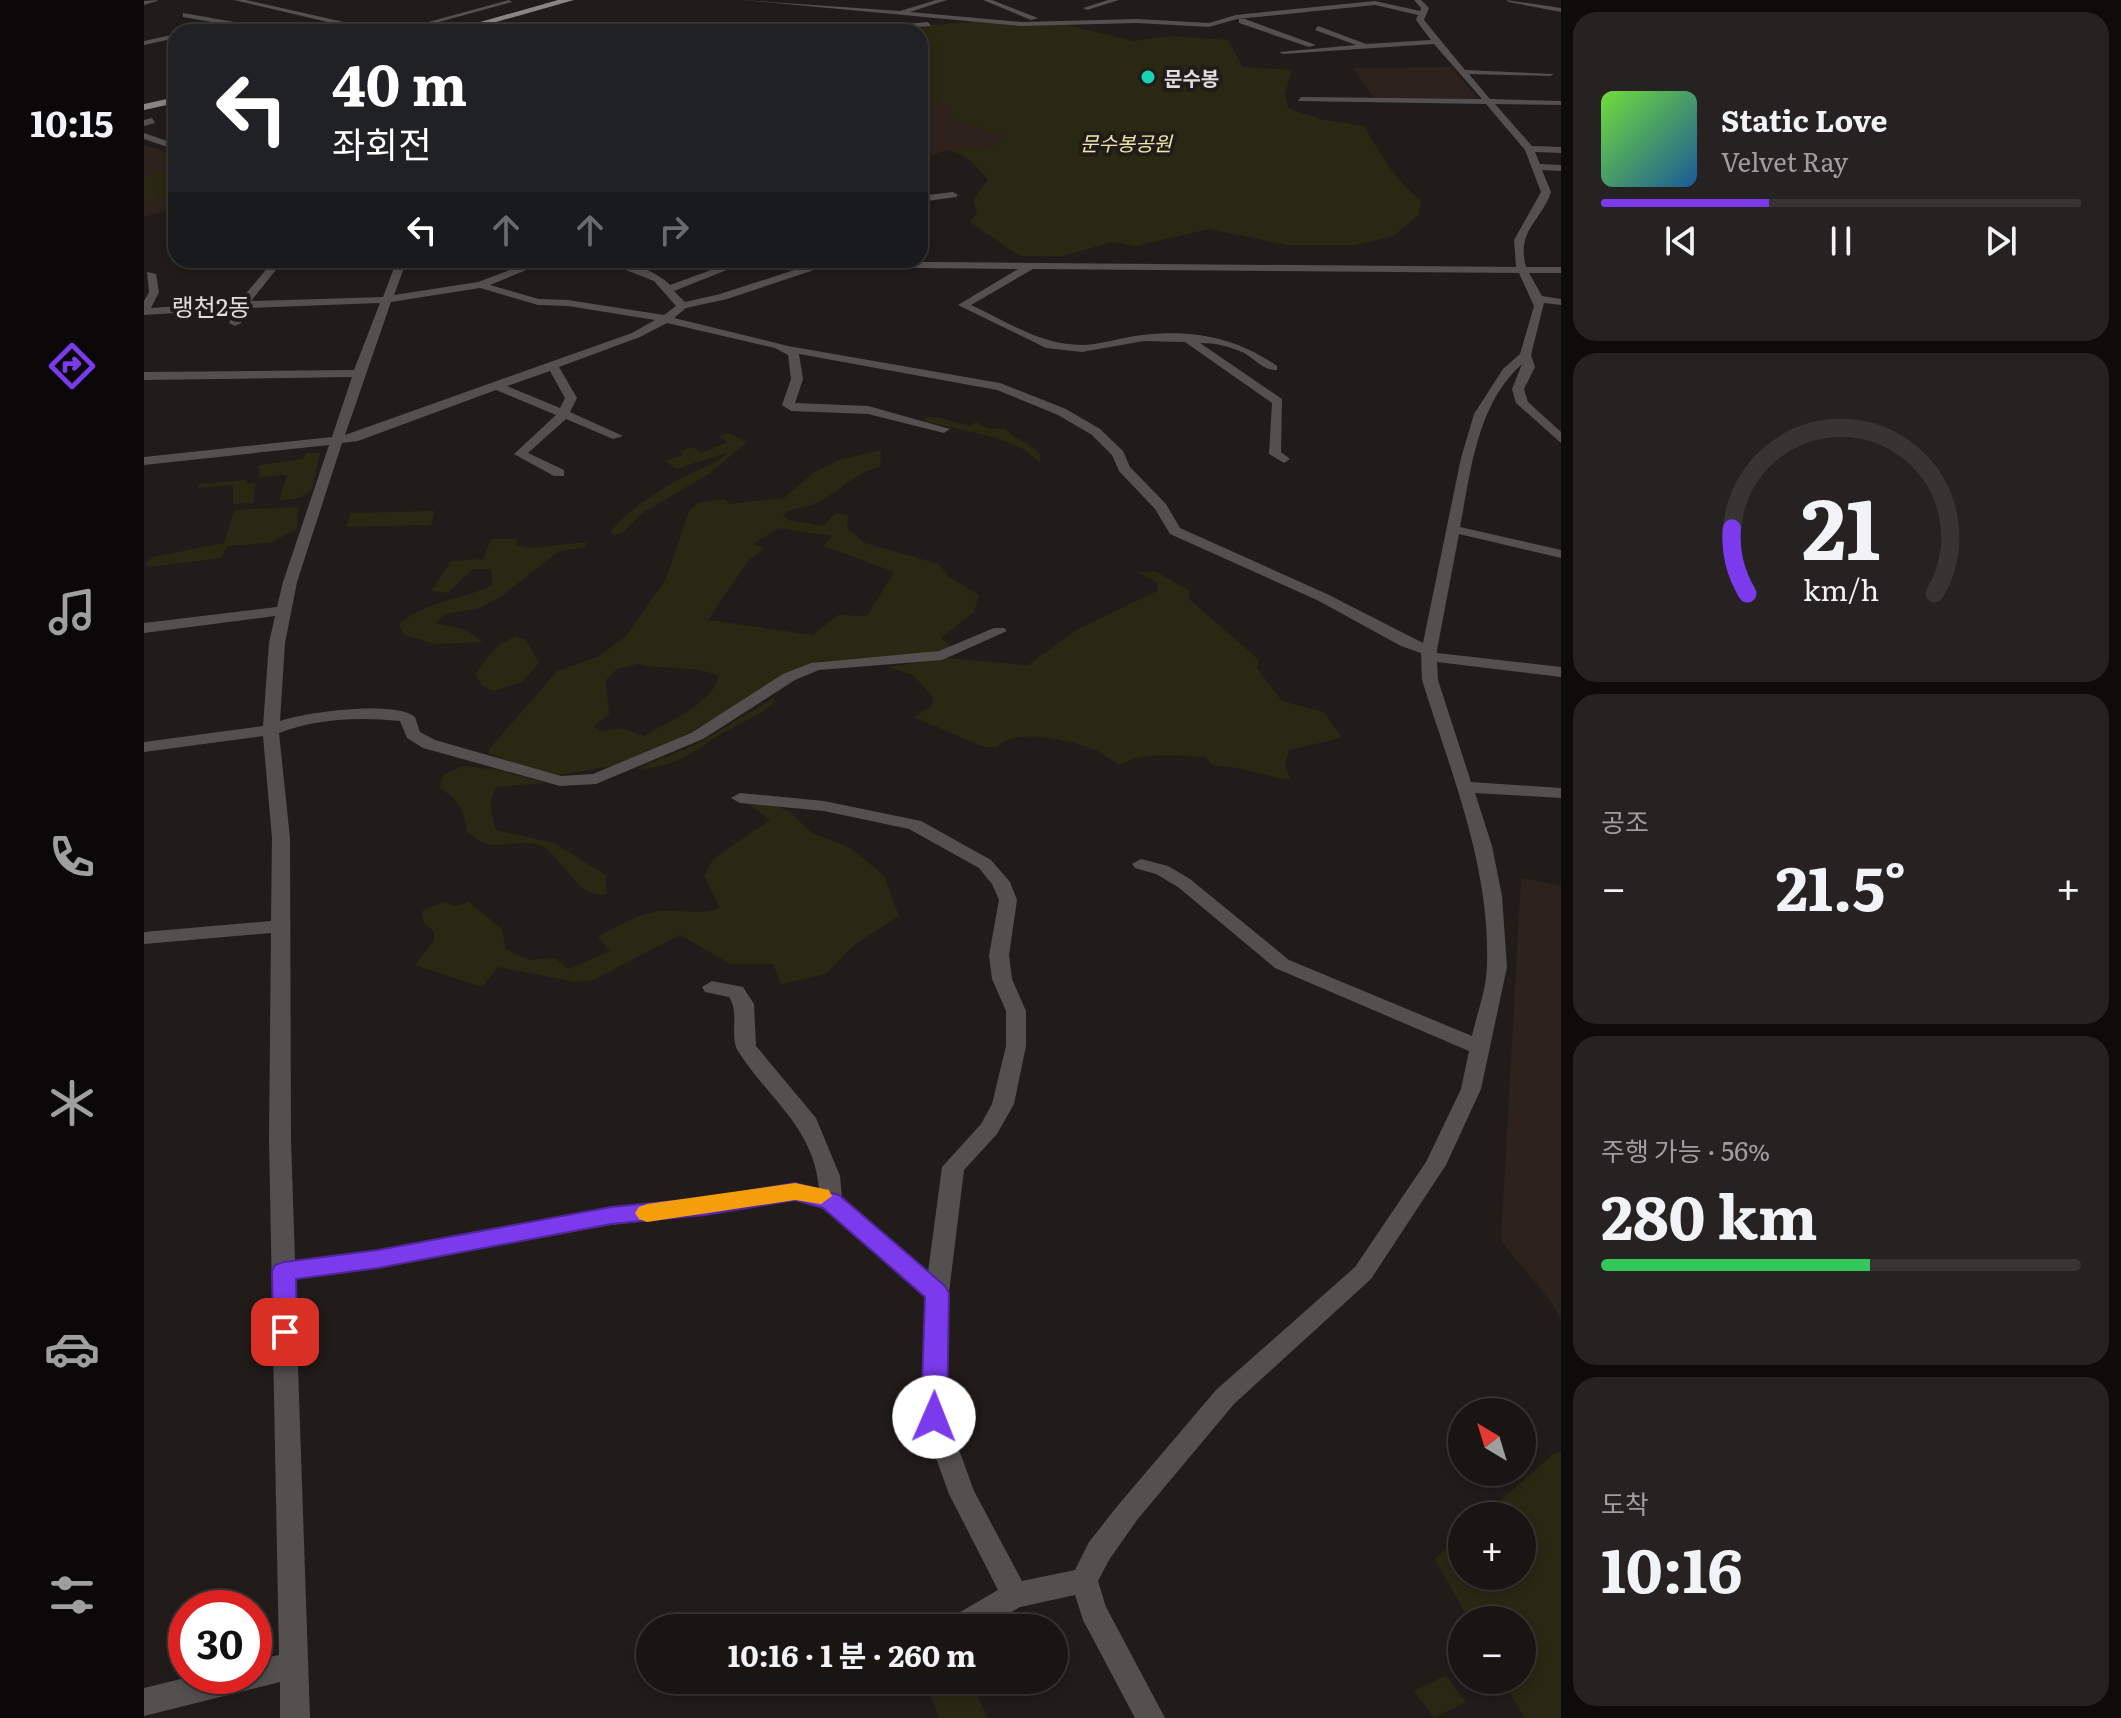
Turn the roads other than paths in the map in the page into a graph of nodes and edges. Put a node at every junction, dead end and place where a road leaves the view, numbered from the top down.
1 (155, 0) edge
2 (237, 0) edge
3 (569, 0) edge
4 (745, 0) edge
5 (944, 0) edge
6 (986, 0) edge
7 (1116, 0) edge
8 (1291, 0) edge
9 (1509, 0) edge
10 (509, 2) dead end
11 (144, 3) edge
12 (1420, 7) edge
13 (1087, 8) dead end
14 (1316, 9) junction
15 (1561, 10) edge
16 (901, 13) junction
17 (186, 15) dead end
18 (792, 15) dead end
19 (1231, 19) junction
20 (953, 20) junction
21 (239, 23) junction
22 (1056, 23) junction
23 (234, 24) edge
24 (244, 24) edge
25 (337, 24) edge
26 (421, 24) edge
27 (480, 24) edge
28 (784, 24) edge
29 (915, 24) edge
30 (1318, 28) dead end
31 (168, 38) edge
32 (1437, 42) junction
33 (144, 43) edge
34 (1370, 47) junction
35 (1334, 49) junction
36 (1283, 52) dead end
37 (1465, 72) junction
38 (1550, 74) dead end
39 (1301, 99) dead end
40 (168, 102) edge
41 (1561, 103) edge
42 (144, 107) edge
43 (1503, 110) junction
44 (144, 136) edge
45 (168, 143) edge
46 (1529, 149) junction
47 (1561, 150) edge
48 (1538, 167) junction
49 (1561, 168) edge
50 (953, 195) dead end
51 (928, 198) edge
52 (928, 265) edge
53 (1032, 265) junction
54 (272, 268) edge
55 (399, 268) edge
56 (525, 268) edge
57 (631, 268) edge
58 (726, 268) edge
59 (810, 268) edge
60 (1520, 270) junction
61 (1561, 270) edge
62 (151, 274) dead end
63 (480, 285) junction
64 (670, 289) junction
65 (1539, 299) junction
66 (385, 300) junction
67 (1561, 302) edge
68 (243, 304) junction
69 (682, 306) junction
70 (144, 312) edge
71 (666, 319) junction
72 (235, 323) dead end
73 (1188, 339) junction
74 (789, 349) junction
75 (1525, 355) junction
76 (553, 366) junction
77 (1273, 368) dead end
78 (359, 373) junction
79 (144, 376) edge
80 (498, 387) junction
81 (563, 414) junction
82 (944, 429) dead end
83 (617, 436) dead end
84 (1561, 439) edge
85 (336, 441) junction
86 (1284, 459) dead end
87 (144, 461) edge
88 (559, 473) dead end
89 (1453, 529) junction
90 (1561, 554) edge
91 (285, 610) junction
92 (144, 628) edge
93 (999, 631) dead end
94 (1429, 654) junction
95 (1561, 672) edge
96 (271, 730) junction
97 (144, 747) edge
98 (1463, 787) junction
99 (1561, 793) edge
100 (740, 798) dead end
101 (1141, 864) dead end
102 (280, 926) junction
103 (144, 938) edge
104 (712, 987) dead end
105 (1479, 1047) junction
106 (831, 1201) junction
107 (284, 1271) junction
108 (937, 1293) junction
109 (1084, 1581) junction
110 (1015, 1595) junction
111 (982, 1614) edge
112 (293, 1665) junction
113 (272, 1670) edge
114 (176, 1694) edge
115 (144, 1702) edge
116 (295, 1718) edge
117 (1150, 1718) edge

1 - 11 street
2 - 25 street
3 - 27 main road
4 - 16 street
5 - 16 street
6 - 22 street
7 - 13 street
8 - 14 street
9 - 15 street
10 - 26 street
12 - 14 street
12 - 32 street
14 - 19 street
16 - 20 street
17 - 21 street
18 - 28 street
19 - 22 street
19 - 35 street
20 - 22 street
20 - 29 street
21 - 23 street
21 - 24 street
30 - 34 street
31 - 33 street
32 - 34 street
32 - 37 street
34 - 35 street
35 - 36 street
37 - 38 street
37 - 43 street
39 - 43 street
40 - 42 main road
41 - 43 street
43 - 46 street
44 - 45 street
46 - 47 street
46 - 48 street
48 - 49 street
48 - 60 street
50 - 51 street
52 - 53 street
53 - 60 street
53 - 73 street
54 - 68 street
55 - 66 street
56 - 63 street
57 - 64 street
58 - 64 street
59 - 69 street
60 - 61 street
60 - 65 street
62 - 70 street
63 - 66 street
63 - 71 street
64 - 69 street
65 - 67 street
65 - 75 street
66 - 68 street
66 - 78 street
68 - 70 street
68 - 72 street
69 - 71 street
71 - 74 street
71 - 76 street
73 - 77 street
73 - 86 street
74 - 82 street
74 - 94 street
75 - 84 street
75 - 89 street
76 - 80 street
76 - 81 street
78 - 79 street
78 - 85 street
80 - 81 street
80 - 85 street
81 - 83 street
81 - 88 street
85 - 87 street
85 - 91 street
89 - 90 street
89 - 94 street
91 - 92 street
91 - 96 street
93 - 96 street
94 - 95 street
94 - 98 street
96 - 97 street
96 - 102 street
98 - 99 street
98 - 105 street
100 - 108 street
101 - 105 street
102 - 103 street
102 - 107 street
104 - 106 street
105 - 109 street
106 - 107 street
106 - 108 street
107 - 112 street
108 - 110 street
109 - 110 street
109 - 117 street
110 - 111 street
112 - 113 street
112 - 116 street
114 - 115 street

